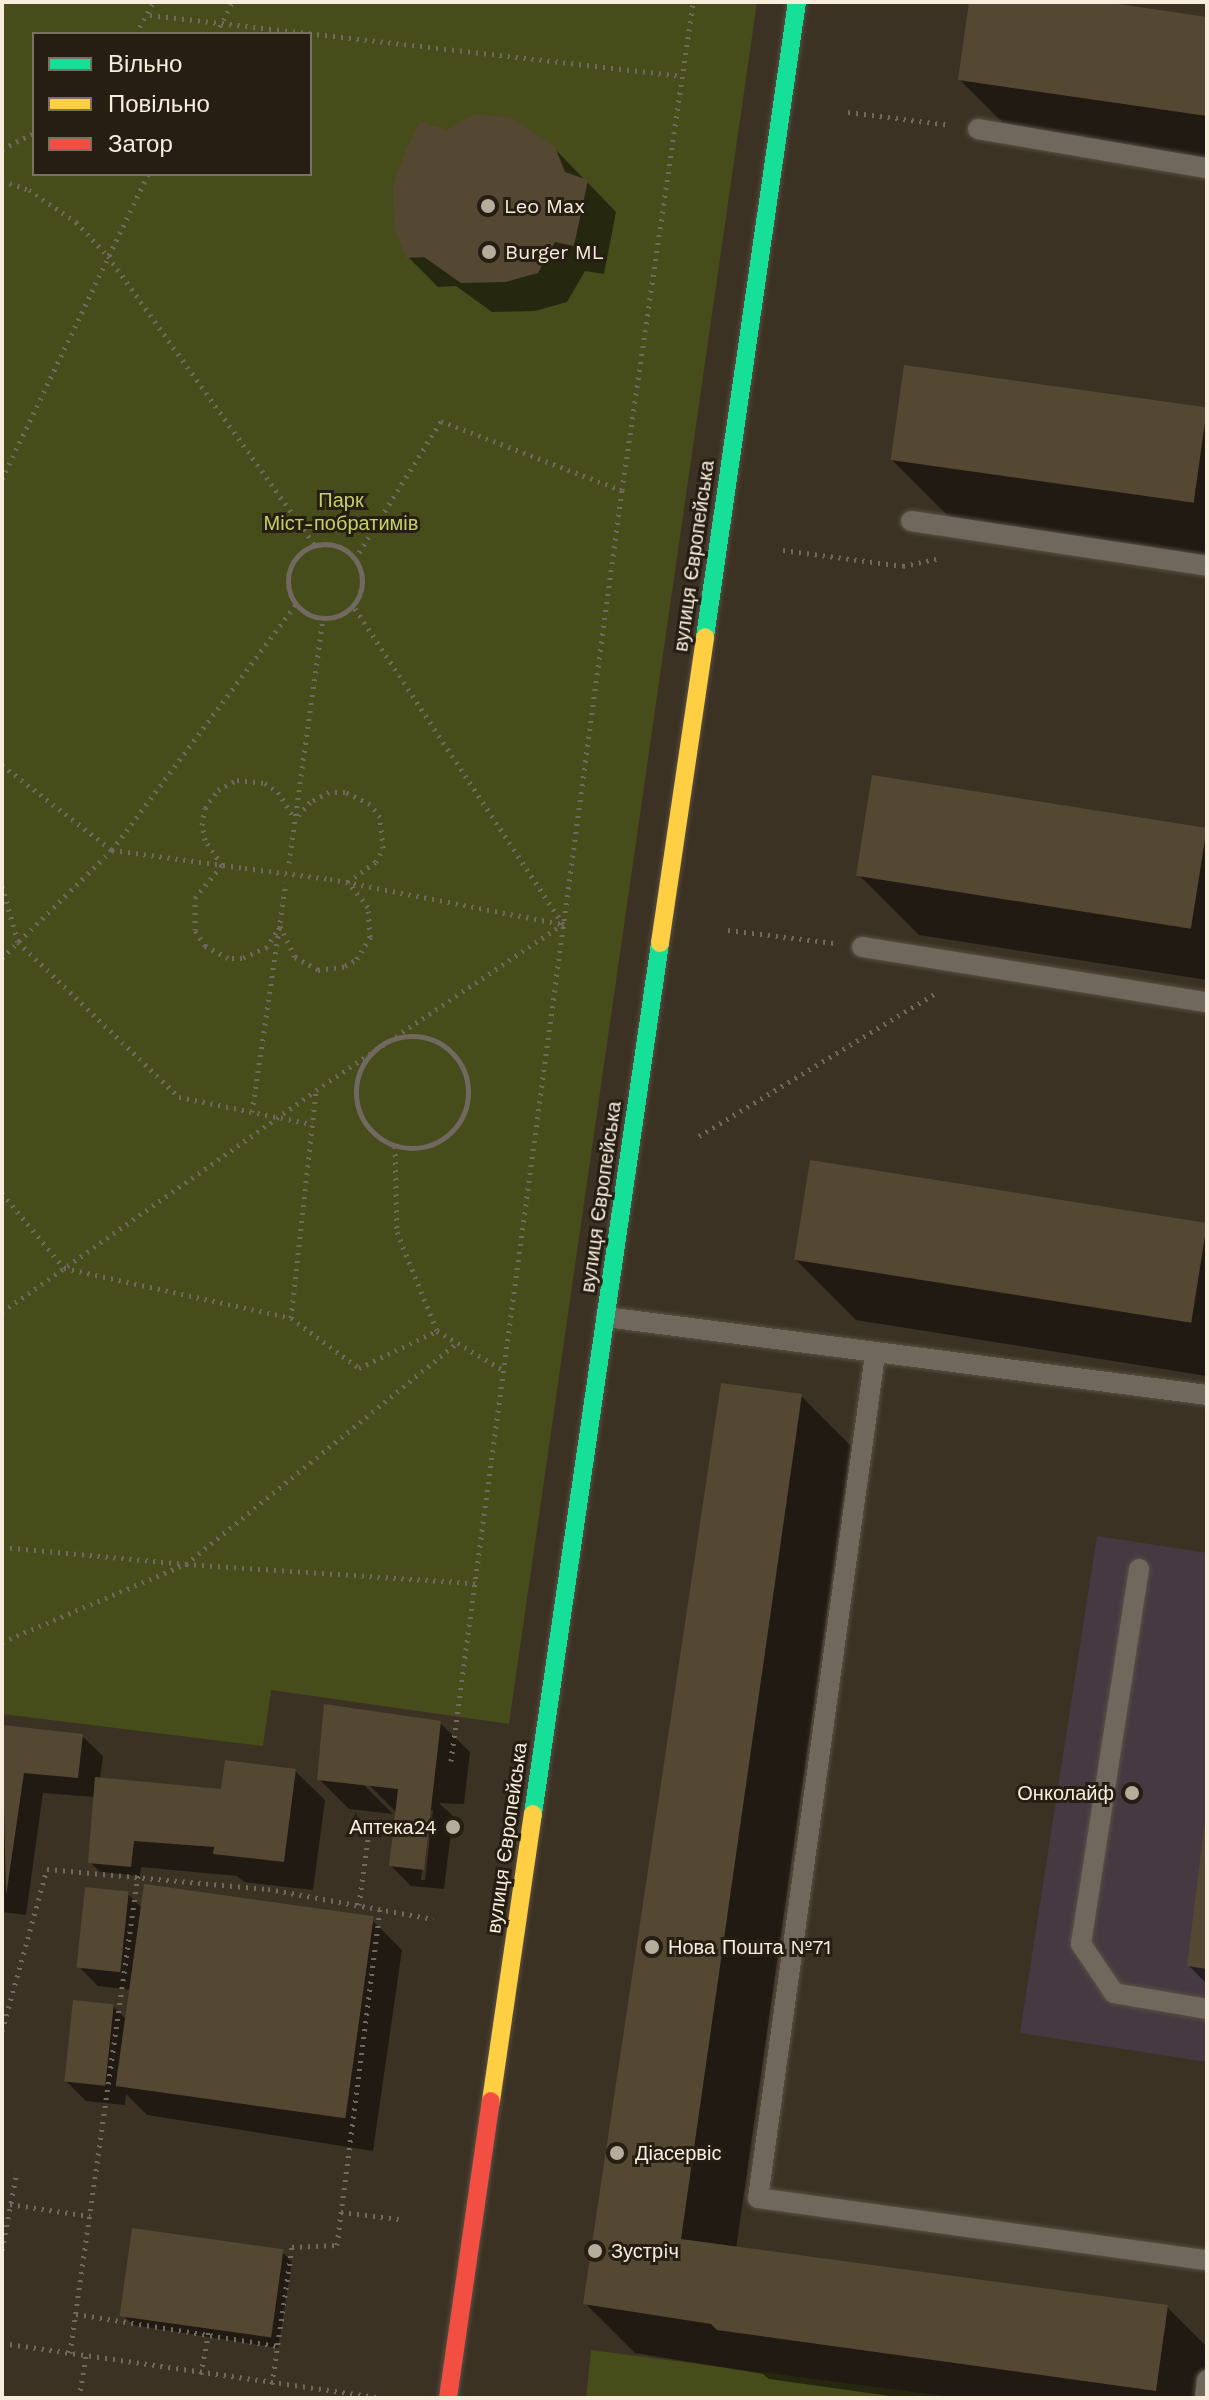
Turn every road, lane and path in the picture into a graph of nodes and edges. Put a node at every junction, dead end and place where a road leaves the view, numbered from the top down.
1 (153, 2) edge
2 (232, 2) edge
3 (693, 2) edge
4 (797, 2) edge
5 (150, 15) junction
6 (222, 22) junction
7 (137, 32) edge
8 (217, 32) edge
9 (307, 32) edge
10 (312, 33) edge
11 (683, 76) junction
12 (848, 112) dead end
13 (978, 129) joint
14 (32, 134) edge
15 (2, 149) edge
16 (1207, 168) edge
17 (147, 176) edge
18 (2, 181) edge
19 (108, 256) junction
20 (2, 479) edge
21 (622, 490) junction
22 (911, 521) dead end
23 (315, 545) junction
24 (783, 550) dead end
25 (946, 557) dead end
26 (355, 559) junction
27 (1207, 566) edge
28 (296, 604) junction
29 (353, 606) junction
30 (323, 618) junction
31 (2, 765) edge
32 (295, 819) junction
33 (112, 850) junction
34 (289, 863) dead end
35 (222, 865) junction
36 (348, 882) junction
37 (286, 883) dead end
38 (2, 886) edge
39 (563, 924) junction
40 (280, 926) junction
41 (728, 930) dead end
42 (18, 942) junction
43 (862, 947) joint
44 (2, 958) edge
45 (981, 966) junction
46 (1207, 1002) edge
47 (376, 1049) junction
48 (316, 1090) junction
49 (252, 1112) junction
50 (277, 1117) junction
51 (312, 1124) junction
52 (699, 1136) dead end
53 (395, 1146) junction
54 (2, 1193) edge
55 (64, 1268) junction
56 (2, 1312) edge
57 (606, 1317) junction
58 (291, 1318) junction
59 (437, 1331) junction
60 (457, 1343) junction
61 (875, 1355) junction
62 (503, 1370) junction
63 (1207, 1395) edge
64 (2, 1547) edge
65 (186, 1564) junction
66 (1139, 1569) dead end
67 (475, 1583) junction
68 (2, 1642) edge
69 (451, 1761) dead end
70 (369, 1831) dead end
71 (138, 1873) junction
72 (359, 1905) junction
73 (380, 1908) junction
74 (433, 1919) dead end
75 (1207, 2009) edge
76 (355, 2021) dead end
77 (365, 2022) junction
78 (2, 2031) edge
79 (350, 2079) dead end
80 (358, 2081) junction
81 (17, 2171) dead end
82 (2, 2203) edge
83 (11, 2204) junction
84 (341, 2212) junction
85 (90, 2216) junction
86 (399, 2219) dead end
87 (2, 2250) edge
88 (1207, 2260) edge
89 (76, 2314) junction
90 (209, 2332) junction
91 (2, 2343) edge
92 (277, 2346) junction
93 (70, 2353) junction
94 (86, 2356) junction
95 (201, 2374) junction
96 (1207, 2380) edge
97 (272, 2384) junction
98 (378, 2397) edge
99 (79, 2398) edge
100 (448, 2398) edge
101 (1205, 2398) edge

1 - 5 path
2 - 6 path
3 - 11 path
4 - 57 street, вулиця Європейська
5 - 6 path
5 - 7 path
6 - 8 path
6 - 9 path
10 - 11 path
11 - 21 path
12 - 13 path
13 - 16 lane
14 - 15 path
17 - 19 path
18 - 19 path
19 - 20 path
19 - 23 path
21 - 26 path
21 - 39 path
22 - 27 lane
23 - 26 path
23 - 28 path
24 - 25 path
26 - 29 path
28 - 30 path
28 - 33 path
29 - 30 path
29 - 39 path
30 - 32 path
31 - 33 path
32 - 34 path
32 - 35 path
32 - 36 path
33 - 35 path
33 - 42 path
35 - 36 path, bridge
35 - 40 path
36 - 39 path
36 - 40 path
37 - 40 path
38 - 42 path
39 - 47 path
39 - 62 path
40 - 49 path
41 - 43 path
42 - 44 path
42 - 49 path
43 - 45 lane
45 - 46 lane
45 - 52 path
47 - 48 path
47 - 53 path
47 - 53 path
48 - 50 path
48 - 51 path
49 - 50 path
50 - 51 path
50 - 55 path
51 - 58 path
53 - 59 path
54 - 55 path
55 - 56 path
55 - 58 path
57 - 61 lane
57 - 100 street, вулиця Європейська
58 - 59 path
59 - 60 path
60 - 62 path
60 - 65 path
61 - 63 lane
61 - 88 lane
62 - 67 path
64 - 65 path
65 - 67 path
65 - 68 path
66 - 75 lane
67 - 69 path
70 - 72 path
71 - 72 path
71 - 78 path
71 - 85 path
72 - 73 path
73 - 74 path
73 - 77 path
76 - 77 path
77 - 80 path
79 - 80 path
80 - 84 path
81 - 83 path
82 - 83 path
83 - 85 path
83 - 87 path
84 - 86 path
84 - 92 path
85 - 89 path
89 - 90 path
89 - 93 path
90 - 92 path
90 - 95 path
91 - 93 path
92 - 97 path
93 - 94 path
94 - 95 path
94 - 99 path
95 - 97 path
96 - 101 lane
97 - 98 path

